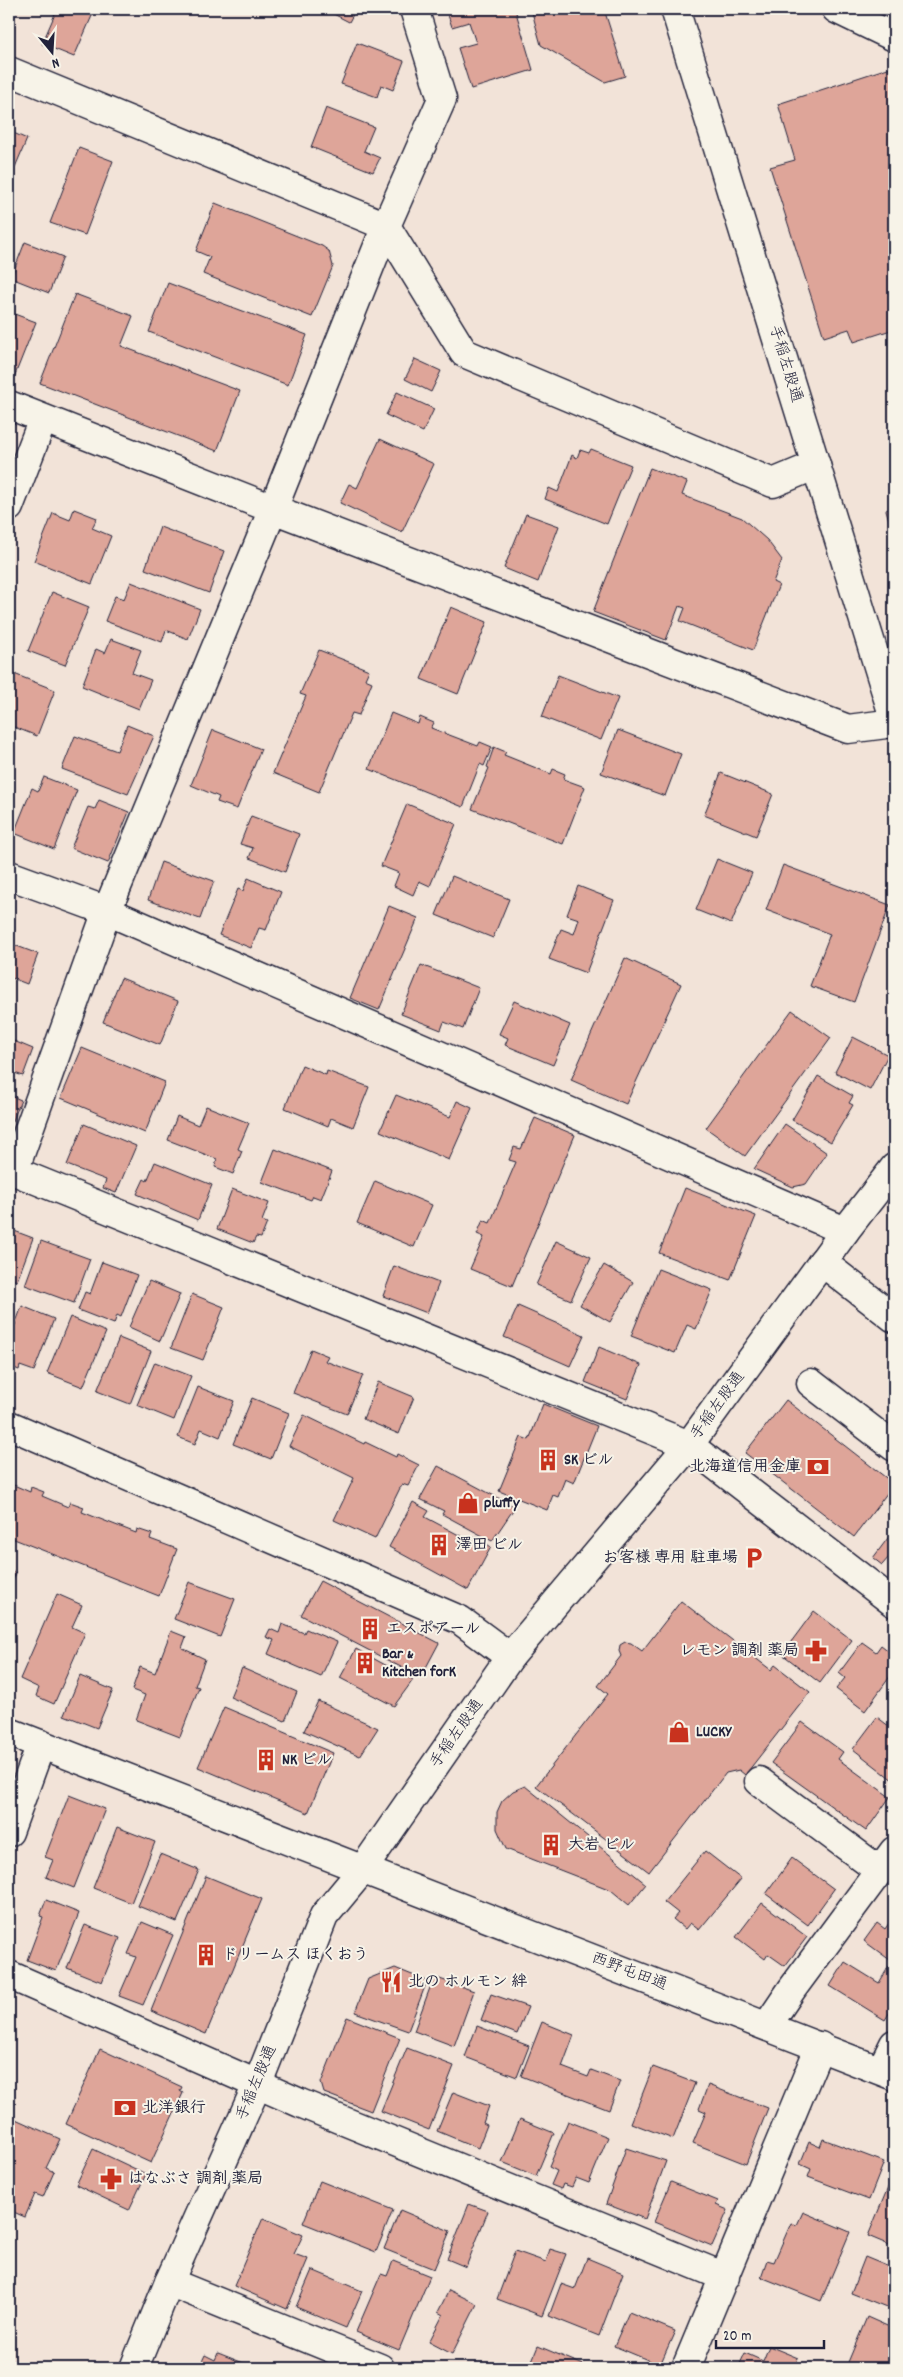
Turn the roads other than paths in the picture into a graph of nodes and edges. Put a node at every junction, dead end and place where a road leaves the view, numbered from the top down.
1 (414, 9) edge
2 (675, 9) edge
3 (836, 9) edge
4 (894, 37) edge
5 (9, 71) edge
6 (386, 226) junction
7 (9, 405) edge
8 (44, 418) junction
9 (816, 465) junction
10 (9, 507) edge
11 (274, 509) junction
12 (894, 718) edge
13 (894, 723) edge
14 (9, 875) edge
15 (106, 911) junction
16 (894, 1168) edge
17 (11, 1170) edge
18 (845, 1231) junction
19 (822, 1262) junction
20 (894, 1318) edge
21 (810, 1383) dead end
22 (9, 1425) edge
23 (689, 1445) junction
24 (894, 1447) edge
25 (894, 1603) edge
26 (510, 1657) junction
27 (9, 1732) edge
28 (41, 1744) junction
29 (759, 1781) dead end
30 (9, 1832) edge
31 (887, 1861) edge
32 (363, 1869) junction
33 (9, 1975) edge
34 (767, 2026) junction
35 (894, 2044) edge
36 (820, 2046) junction
37 (888, 2073) edge
38 (258, 2083) junction
39 (725, 2277) junction
40 (169, 2282) junction
41 (134, 2368) edge
42 (380, 2368) edge
43 (686, 2368) edge

1 - 6 street
2 - 9 street, 手稲左股通
3 - 4 street
5 - 6 street
6 - 9 street
6 - 11 street
7 - 8 street
8 - 10 street
8 - 11 street
9 - 12 street, 手稲左股通
11 - 13 street
11 - 15 street
14 - 15 street
15 - 17 street
15 - 18 street
16 - 18 street, 手稲左股通
17 - 23 street
18 - 19 street, 手稲左股通
19 - 20 street
19 - 23 street, 手稲左股通
21 - 24 street
22 - 26 street
23 - 25 street
23 - 26 street, 手稲左股通
26 - 32 street, 手稲左股通
27 - 28 street, 西野屯田通
28 - 30 street
28 - 32 street, 西野屯田通
29 - 31 street
31 - 34 street
32 - 34 street, 西野屯田通
32 - 38 street, 手稲左股通
33 - 38 street
34 - 36 street, 西野屯田通
35 - 37 street
36 - 37 street, 西野屯田通
36 - 39 street
38 - 39 street
38 - 40 street, 手稲左股通
39 - 43 street
40 - 41 street, 手稲左股通
40 - 42 street

